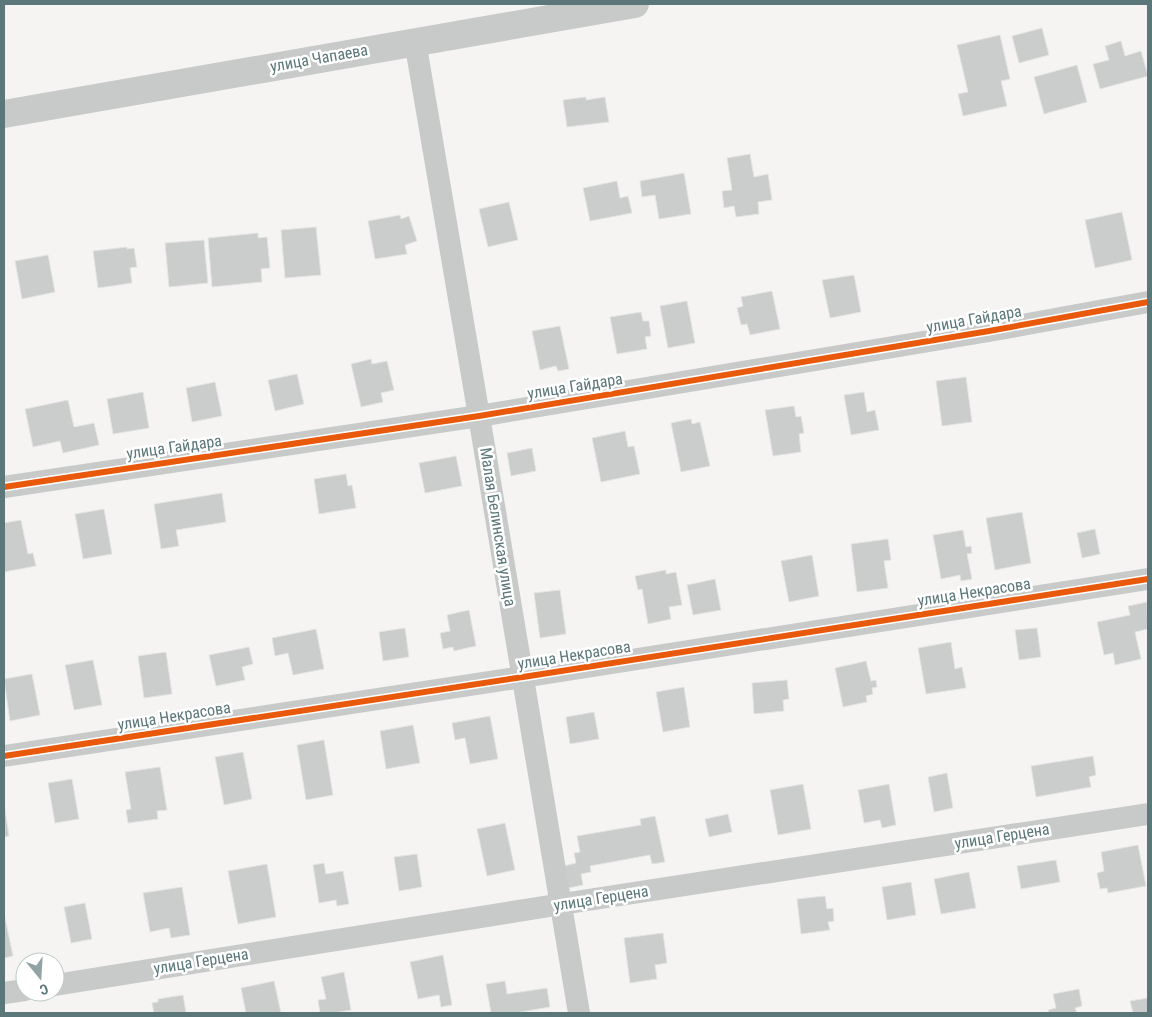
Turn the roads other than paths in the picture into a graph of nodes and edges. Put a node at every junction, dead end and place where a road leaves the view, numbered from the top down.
1 (635, 4) edge
2 (415, 41) junction
3 (4, 114) edge
4 (1148, 302) edge
5 (479, 416) junction
6 (4, 487) edge
7 (1148, 579) edge
8 (522, 677) junction
9 (4, 756) edge
10 (1148, 814) edge
11 (562, 904) junction
12 (65, 983) edge
13 (579, 1013) edge

1 - 2 street, улица Чапаева
2 - 3 street, улица Чапаева
2 - 5 street, Малая Белинская улица
4 - 5 street, улица Гайдара
5 - 6 street, улица Гайдара
5 - 8 street, Малая Белинская улица
7 - 8 street, улица Некрасова
8 - 9 street, улица Некрасова
8 - 11 street, Малая Белинская улица
10 - 11 street, улица Герцена
11 - 12 street, улица Герцена
11 - 13 street, Малая Белинская улица

